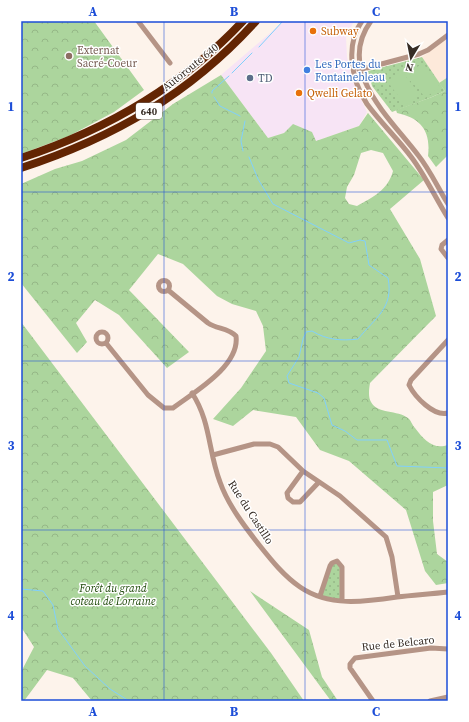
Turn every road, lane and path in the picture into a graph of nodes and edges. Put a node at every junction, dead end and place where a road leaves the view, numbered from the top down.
1 (138, 21) edge
2 (242, 21) edge
3 (256, 21) edge
4 (362, 21) edge
5 (371, 21) edge
6 (448, 35) edge
7 (170, 63) dead end
8 (361, 69) junction
9 (354, 71) junction
10 (21, 158) edge
11 (21, 168) edge
12 (448, 204) edge
13 (448, 218) edge
14 (448, 240) edge
15 (448, 258) edge
16 (168, 290) dead end
17 (448, 340) edge
18 (106, 342) dead end
19 (192, 393) junction
20 (448, 413) edge
21 (213, 455) junction
22 (303, 471) junction
23 (319, 482) junction
24 (448, 592) edge
25 (320, 596) junction
26 (398, 597) junction
27 (342, 601) junction
28 (448, 649) edge
29 (448, 697) edge
30 (373, 701) edge
31 (430, 701) edge

1 - 7 street
2 - 10 highway, Autoroute 640 / 640
3 - 11 highway, Autoroute 640 / 640
4 - 9 street
5 - 8 street
6 - 8 street
8 - 9 street
8 - 12 street
9 - 13 street
14 - 15 street
16 - 19 street
17 - 20 street
18 - 19 street
19 - 21 street, Rue du Castillo
21 - 22 street
21 - 25 street, Rue du Castillo
22 - 23 street
22 - 23 street
23 - 26 street
24 - 26 street, Rue du Castillo
25 - 27 street, Rue du Castillo
25 - 27 street
26 - 27 street, Rue du Castillo
28 - 30 street, Rue de Belcaro
29 - 31 street

